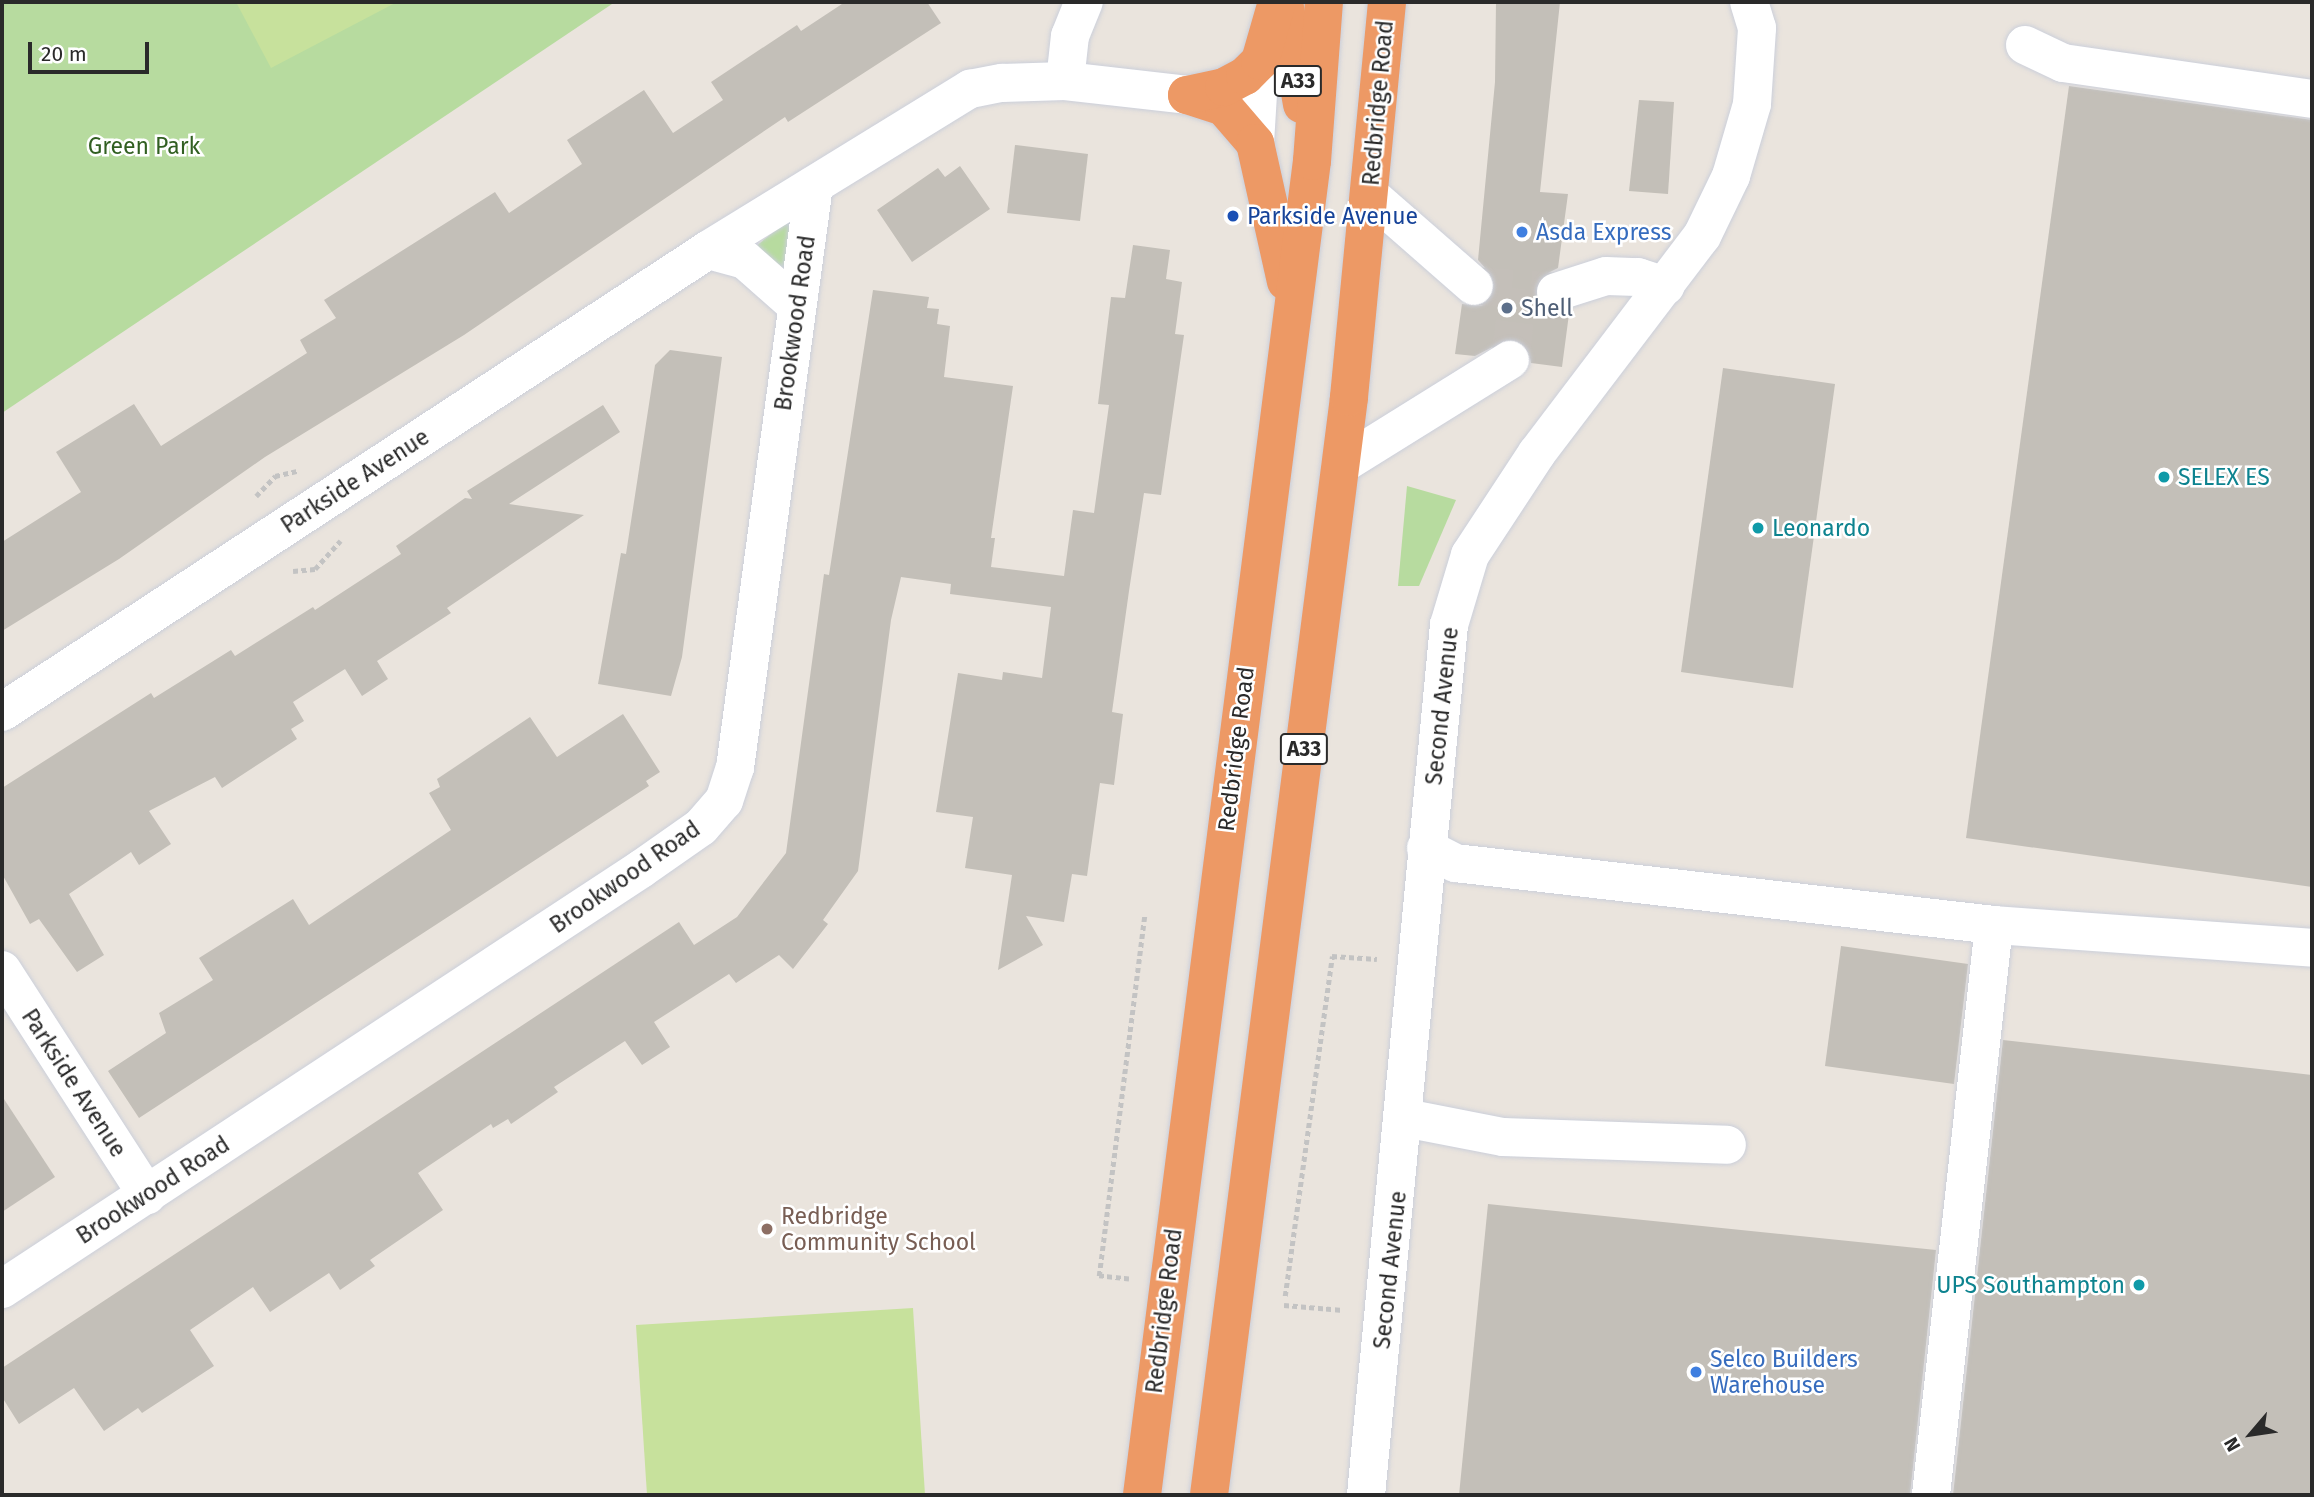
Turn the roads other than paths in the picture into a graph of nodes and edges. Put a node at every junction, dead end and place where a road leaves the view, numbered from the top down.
1 (1084, 2) edge
2 (1277, 2) edge
3 (1284, 2) edge
4 (1324, 2) edge
5 (1387, 2) edge
6 (1749, 2) edge
7 (2025, 45) dead end
8 (1259, 61) junction
9 (1065, 81) junction
10 (1187, 95) junction
11 (2312, 99) edge
12 (1255, 143) junction
13 (1312, 161) junction
14 (814, 185) junction
15 (1370, 195) junction
16 (708, 250) junction
17 (1474, 286) tunnel mouth
18 (1666, 286) junction
19 (1556, 292) tunnel mouth
20 (796, 306) junction
21 (1293, 315) junction
22 (1510, 360) dead end
23 (1341, 465) junction
24 (2, 712) edge
25 (1426, 848) junction
26 (1994, 925) junction
27 (2312, 948) edge
28 (2, 970) edge
29 (1405, 1118) junction
30 (1727, 1145) dead end
31 (147, 1195) junction
32 (2, 1289) edge
33 (1142, 1495) edge
34 (1209, 1495) edge
35 (1366, 1495) edge
36 (1931, 1495) edge

1 - 9 street
2 - 8 highway
3 - 13 highway, A33
4 - 13 highway, Redbridge Road / A33
5 - 15 highway, Redbridge Road / A33
6 - 18 street, Second Avenue
7 - 11 street
8 - 10 highway
8 - 12 street
9 - 10 street, Parkside Avenue
9 - 14 street, Parkside Avenue
10 - 12 highway
12 - 21 highway
13 - 21 highway, Redbridge Road / A33
14 - 16 street, Parkside Avenue
14 - 20 street, Brookwood Road
15 - 17 street
15 - 23 highway, Redbridge Road / A33
16 - 20 street
16 - 24 street, Parkside Avenue
18 - 19 street
18 - 25 street, Second Avenue
20 - 31 street, Brookwood Road
21 - 33 highway, Redbridge Road / A33
22 - 23 street
23 - 34 highway, Redbridge Road / A33
25 - 26 street
25 - 29 street, Second Avenue
26 - 27 street
26 - 36 street
28 - 31 street, Parkside Avenue
29 - 30 street
29 - 35 street, Second Avenue
31 - 32 street, Brookwood Road

